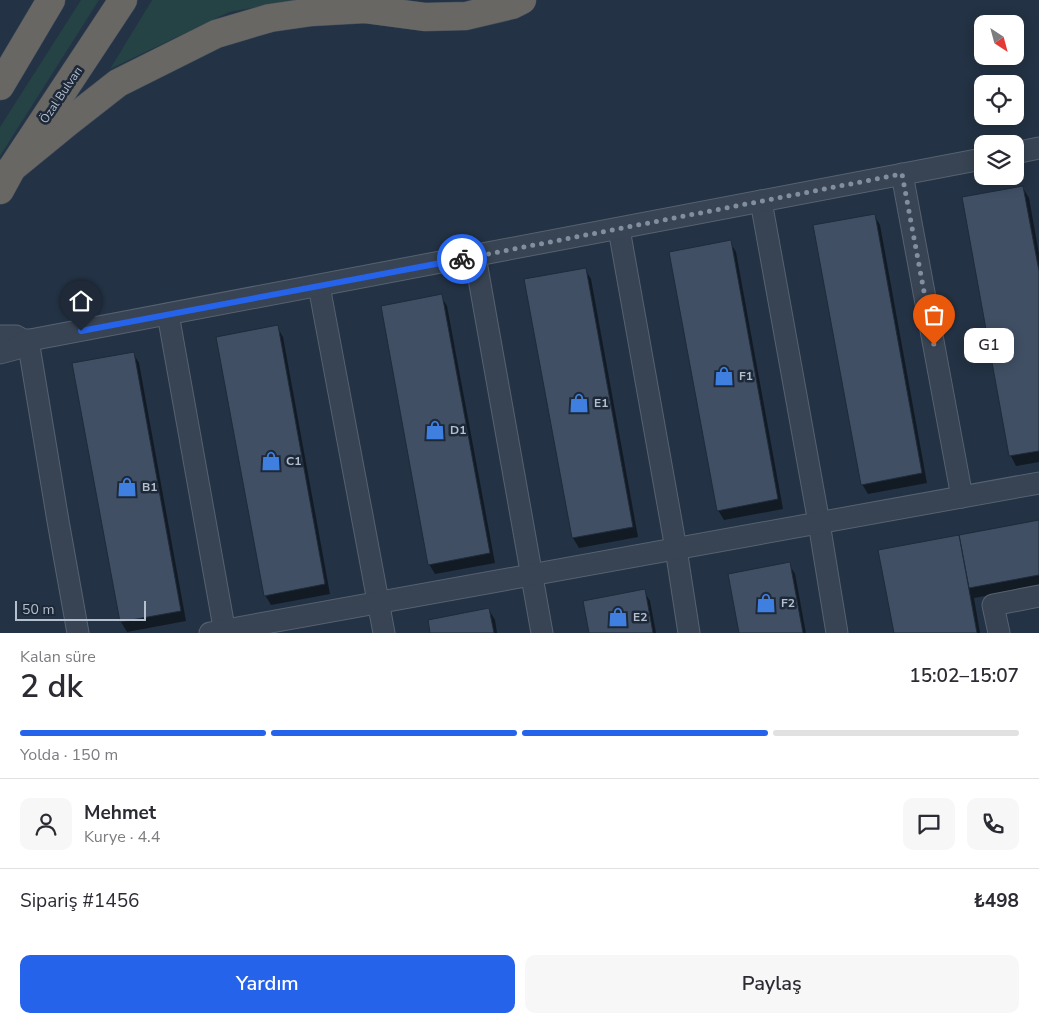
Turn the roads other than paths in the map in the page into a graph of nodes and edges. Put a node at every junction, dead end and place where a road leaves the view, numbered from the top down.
1 (51, 0) edge
2 (123, 0) edge
3 (522, 0) edge
4 (0, 86) edge
5 (1039, 148) edge
6 (1024, 151) edge
7 (974, 160) edge
8 (902, 174) junction
9 (6, 179) edge
10 (762, 201) junction
11 (619, 229) junction
12 (474, 256) junction
13 (319, 286) junction
14 (168, 314) junction
15 (0, 336) edge
16 (27, 341) junction
17 (0, 353) edge
18 (1039, 483) edge
19 (962, 497) junction
20 (819, 523) junction
21 (676, 549) junction
22 (532, 575) junction
23 (1039, 596) edge
24 (378, 603) junction
25 (220, 632) edge
26 (78, 633) edge
27 (384, 633) edge
28 (542, 633) edge
29 (689, 633) edge
30 (837, 633) edge
31 (999, 633) edge

1 - 4 highway
2 - 9 highway, Özal Bulvarı
3 - 9 highway
5 - 6 street
7 - 8 street
8 - 10 street
8 - 19 street
10 - 11 street
10 - 20 street
11 - 12 street
11 - 21 street
12 - 13 street
12 - 22 street
13 - 14 street
13 - 24 street
14 - 16 street
14 - 25 street
15 - 16 street
16 - 17 street
16 - 26 street
18 - 19 street
19 - 20 street
20 - 21 street
20 - 30 street
21 - 22 street
21 - 29 street
22 - 24 street
22 - 28 street
23 - 31 street
24 - 25 street
24 - 27 street

